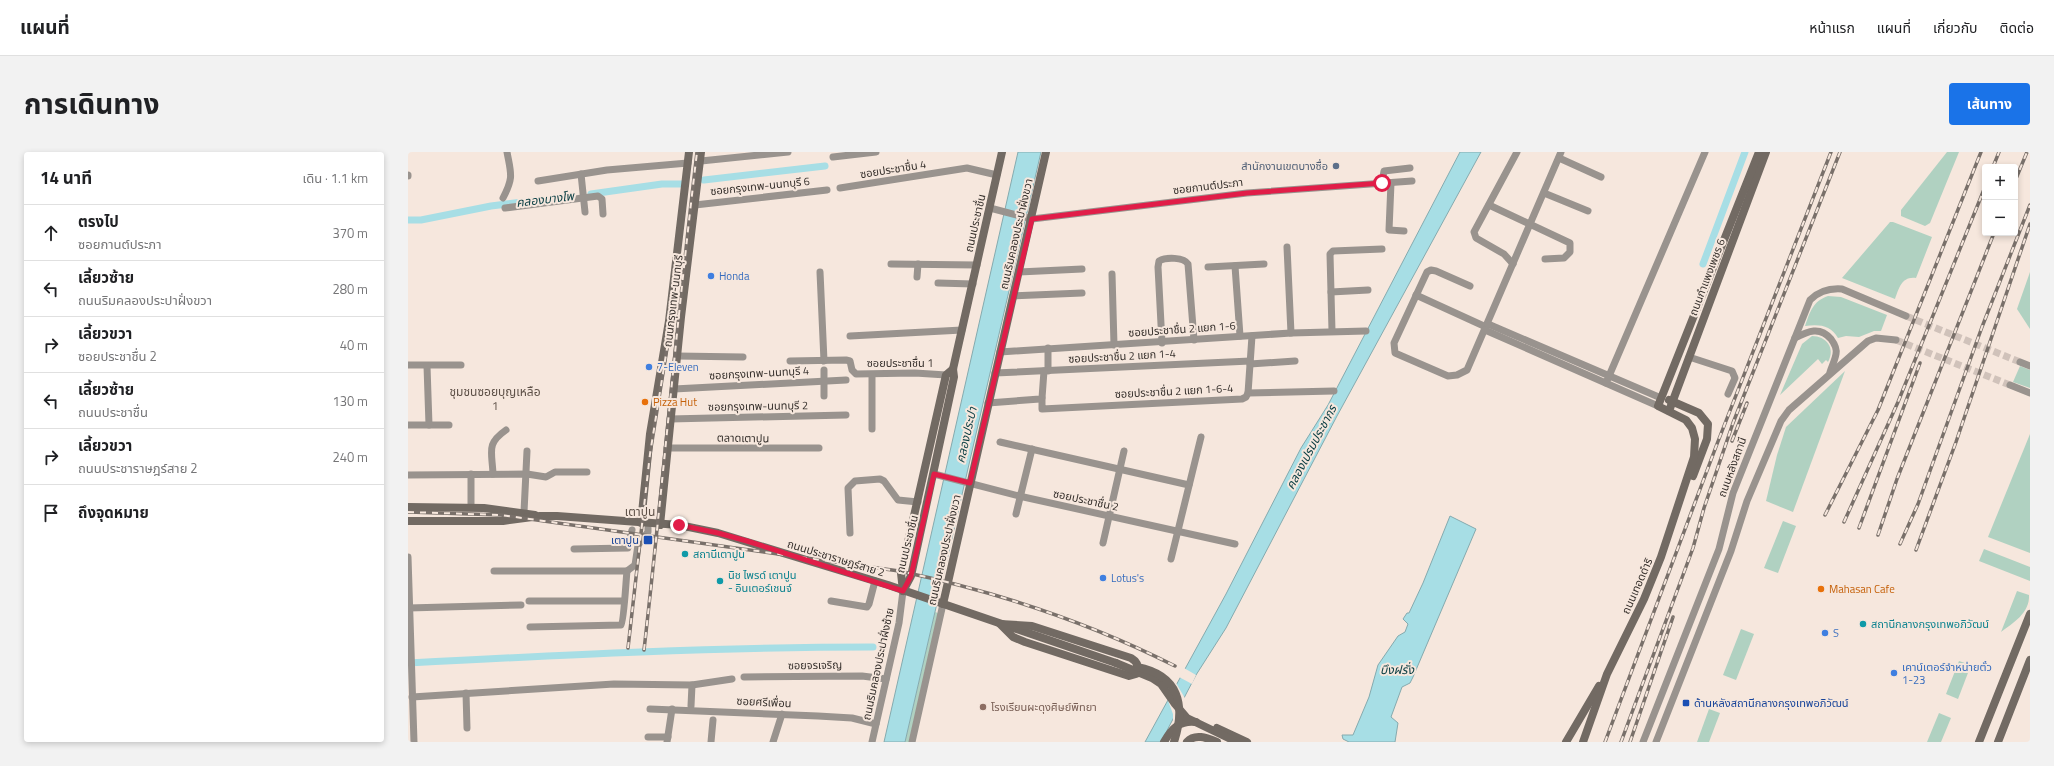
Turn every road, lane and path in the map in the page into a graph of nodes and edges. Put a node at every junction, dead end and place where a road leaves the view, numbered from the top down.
1 (507, 152) edge
2 (702, 152) edge
3 (788, 152) edge
4 (876, 152) edge
5 (1002, 152) edge
6 (1046, 152) edge
7 (1517, 152) edge
8 (1705, 152) edge
9 (1759, 152) edge
10 (1766, 152) edge
11 (1560, 155) edge
12 (833, 157) dead end
13 (689, 158) edge
14 (700, 161) junction
15 (1410, 168) dead end
16 (581, 174) junction
17 (997, 175) junction
18 (1600, 177) dead end
19 (538, 181) dead end
20 (1412, 181) dead end
21 (1382, 183) junction
22 (1391, 183) junction
23 (840, 188) dead end
24 (827, 190) dead end
25 (1544, 193) junction
26 (583, 196) junction
27 (503, 198) dead end
28 (695, 205) junction
29 (1489, 205) junction
30 (505, 208) dead end
31 (990, 208) junction
32 (1588, 211) dead end
33 (585, 212) dead end
34 (603, 214) dead end
35 (1029, 218) junction
36 (1530, 224) junction
37 (1404, 231) dead end
38 (1287, 247) dead end
39 (1382, 249) dead end
40 (1545, 259) dead end
41 (891, 264) dead end
42 (918, 264) junction
43 (1264, 264) dead end
44 (1513, 264) junction
45 (977, 265) junction
46 (1236, 266) junction
47 (1208, 267) dead end
48 (1082, 269) dead end
49 (820, 272) dead end
50 (1019, 272) junction
51 (1112, 274) dead end
52 (917, 277) dead end
53 (938, 283) dead end
54 (973, 284) junction
55 (1470, 286) dead end
56 (1368, 290) dead end
57 (1331, 292) junction
58 (1082, 293) dead end
59 (1416, 295) junction
60 (1013, 296) junction
61 (1906, 316) tunnel mouth
62 (1486, 327) junction
63 (962, 330) junction
64 (1332, 331) junction
65 (1366, 331) dead end
66 (1291, 333) junction
67 (850, 336) dead end
68 (1240, 336) junction
69 (1252, 336) junction
70 (1795, 338) junction
71 (1194, 340) junction
72 (1896, 340) tunnel mouth
73 (1162, 343) junction
74 (1114, 345) junction
75 (1048, 348) junction
76 (1000, 352) junction
77 (677, 356) junction
78 (744, 357) dead end
79 (1689, 357) junction
80 (790, 361) dead end
81 (824, 361) junction
82 (1295, 361) dead end
83 (2020, 362) tunnel mouth
84 (1250, 363) junction
85 (408, 365) edge
86 (427, 366) junction
87 (461, 366) dead end
88 (2030, 366) edge
89 (953, 369) junction
90 (824, 370) dead end
91 (1046, 371) junction
92 (1830, 372) junction
93 (995, 373) junction
94 (872, 375) junction
95 (946, 375) junction
96 (846, 380) dead end
97 (1608, 380) junction
98 (824, 381) junction
99 (2010, 385) tunnel mouth
100 (674, 389) junction
101 (1334, 391) dead end
102 (1248, 393) junction
103 (2030, 393) edge
104 (1728, 394) dead end
105 (824, 396) dead end
106 (1042, 398) junction
107 (1673, 401) junction
108 (1660, 402) junction
109 (988, 404) junction
110 (1669, 411) junction
111 (846, 415) dead end
112 (670, 419) junction
113 (429, 425) junction
114 (449, 425) dead end
115 (408, 426) edge
116 (872, 429) dead end
117 (506, 430) dead end
118 (1201, 437) dead end
119 (1000, 442) dead end
120 (667, 448) junction
121 (818, 448) dead end
122 (1032, 449) junction
123 (528, 451) dead end
124 (1124, 451) dead end
125 (1120, 468) junction
126 (587, 472) dead end
127 (471, 474) junction
128 (493, 474) junction
129 (526, 474) junction
130 (408, 475) edge
131 (938, 476) junction
132 (969, 483) junction
133 (1189, 485) junction
134 (1019, 496) junction
135 (918, 502) junction
136 (1680, 504) junction
137 (408, 507) edge
138 (471, 507) junction
139 (524, 512) junction
140 (1016, 514) dead end
141 (540, 516) junction
142 (1109, 516) junction
143 (408, 521) edge
144 (641, 523) junction
145 (660, 525) junction
146 (648, 528) junction
147 (632, 530) dead end
148 (1178, 531) junction
149 (850, 533) dead end
150 (1103, 543) dead end
151 (1235, 544) dead end
152 (574, 549) dead end
153 (408, 557) edge
154 (1171, 559) dead end
155 (494, 571) dead end
156 (627, 571) junction
157 (875, 581) junction
158 (903, 591) junction
159 (529, 601) dead end
160 (624, 601) junction
161 (831, 601) dead end
162 (941, 604) junction
163 (521, 605) dead end
164 (409, 608) edge
165 (2030, 614) edge
166 (1000, 624) junction
167 (530, 627) dead end
168 (2030, 660) edge
169 (1607, 674) junction
170 (744, 678) dead end
171 (732, 679) dead end
172 (886, 679) junction
173 (692, 685) junction
174 (466, 694) junction
175 (411, 695) edge
176 (691, 706) dead end
177 (650, 709) dead end
178 (672, 709) junction
179 (1180, 711) junction
180 (782, 714) junction
181 (713, 720) dead end
182 (876, 724) junction
183 (467, 728) dead end
184 (1216, 728) junction
185 (648, 737) dead end
186 (668, 740) edge
187 (1190, 740) edge
188 (1213, 740) edge
189 (414, 742) edge
190 (711, 742) edge
191 (773, 742) edge
192 (872, 742) edge
193 (912, 742) edge
194 (1164, 742) edge
195 (1174, 742) edge
196 (1237, 742) edge
197 (1247, 742) edge
198 (1566, 742) edge
199 (1583, 742) edge
200 (1643, 742) edge
201 (1656, 742) edge
202 (1979, 742) edge
203 (1998, 742) edge

1 - 27 street
2 - 14 main road, ถนนกรุงเทพ-นนทบุรี
3 - 14 street
4 - 12 street
5 - 17 main road, ถนนประชาชื่น
6 - 35 main road, ถนนริมคลองประปาฝั่งขวา
7 - 29 street
8 - 97 street
9 - 108 main road, ถนนกำแพงเพชร 6
10 - 79 main road, ถนนกำแพงเพชร 6
11 - 18 street
11 - 25 street
13 - 14 main road
13 - 16 street
13 - 144 main road, ถนนกรุงเทพ-นนทบุรี
14 - 28 main road, ถนนกรุงเทพ-นนทบุรี
15 - 21 street
16 - 19 street
16 - 26 street
17 - 23 street, ซอยประชาชื่น 4
17 - 31 main road, ถนนประชาชื่น
20 - 22 street, ซอยกานต์ประภา
21 - 22 street, ซอยกานต์ประภา
21 - 35 street, ซอยกานต์ประภา
22 - 37 street
24 - 28 street, ซอยกรุงเทพ-นนทบุรี 6
25 - 32 street
25 - 36 street
26 - 30 street
26 - 33 street
26 - 34 street
28 - 77 main road, ถนนกรุงเทพ-นนทบุรี
29 - 36 street
29 - 44 street
31 - 35 street, ซอยกานต์ประภา
31 - 45 main road, ถนนประชาชื่น
35 - 50 main road, ถนนริมคลองประปาฝั่งขวา
36 - 40 street
36 - 44 street
38 - 66 street
39 - 57 street
41 - 42 street
42 - 45 street
42 - 52 street
43 - 46 street
44 - 62 street
45 - 54 main road, ถนนประชาชื่น
46 - 47 street
46 - 68 street
48 - 50 street
49 - 81 street
50 - 60 main road, ถนนริมคลองประปาฝั่งขวา
51 - 74 street
53 - 54 street
54 - 63 main road, ถนนประชาชื่น
55 - 59 street
56 - 57 street
57 - 64 street
58 - 60 street
59 - 62 street
59 - 62 street
60 - 76 main road, ถนนริมคลองประปาฝั่งขวา
61 - 70 street, ถนนหลังสถานี
62 - 97 street
63 - 67 street
63 - 89 main road, ถนนประชาชื่น
64 - 65 street, ซอยประชาชื่น 2 แยก 1-6
64 - 66 street, ซอยประชาชื่น 2 แยก 1-6
66 - 69 street, ซอยประชาชื่น 2 แยก 1-6
68 - 69 street, ซอยประชาชื่น 2 แยก 1-6
68 - 71 street, ซอยประชาชื่น 2 แยก 1-6
69 - 84 street, ซอยประชาชื่น 2 แยก 1-6-4
70 - 92 street
70 - 200 street, ถนนหลังสถานี
71 - 73 street, ซอยประชาชื่น 2 แยก 1-6
71 - 73 street
72 - 92 street
73 - 74 street, ซอยประชาชื่น 2 แยก 1-6
74 - 75 street, ซอยประชาชื่น 2 แยก 1-6
75 - 76 street, ซอยประชาชื่น 2 แยก 1-6
75 - 91 street
76 - 93 main road, ถนนริมคลองประปาฝั่งขวา
77 - 78 street
77 - 100 main road, ถนนกรุงเทพ-นนทบุรี
79 - 104 street
79 - 107 main road, ถนนกำแพงเพชร 6
80 - 81 street, ซอยประชาชื่น 1
81 - 94 street, ซอยประชาชื่น 1
82 - 84 street, ซอยประชาชื่น 2 แยก 1-4
83 - 88 street
84 - 91 street, ซอยประชาชื่น 2 แยก 1-4
84 - 102 street, ซอยประชาชื่น 2 แยก 1-6-4
85 - 86 street
86 - 87 street
86 - 113 street
89 - 95 main road
89 - 131 main road, ถนนประชาชื่น
90 - 98 street
91 - 93 street, ซอยประชาชื่น 2 แยก 1-4
91 - 106 street
92 - 201 street
93 - 109 main road, ถนนริมคลองประปาฝั่งขวา
94 - 95 street, ซอยประชาชื่น 1
94 - 116 street
95 - 135 main road, ถนนประชาชื่น
96 - 98 street, ซอยกรุงเทพ-นนทบุรี 4
97 - 108 street
98 - 100 street, ซอยกรุงเทพ-นนทบุรี 4
98 - 105 street
99 - 103 street
100 - 112 main road, ถนนกรุงเทพ-นนทบุรี
101 - 102 street
102 - 106 street, ซอยประชาชื่น 2 แยก 1-6-4
106 - 109 street
107 - 108 main road, ถนนเทอดดำริ
107 - 110 main road, ถนนกำแพงเพชร 6
107 - 136 main road, ถนนเทอดดำริ
108 - 110 main road, ถนนเทอดดำริ
109 - 132 main road, ถนนริมคลองประปาฝั่งขวา
110 - 136 main road, ถนนเทอดดำริ
111 - 112 street, ซอยกรุงเทพ-นนทบุรี 2
112 - 120 main road, ถนนกรุงเทพ-นนทบุรี
113 - 114 street
113 - 115 street
117 - 128 street
118 - 133 street
119 - 122 street
120 - 121 street, ตลาดเตาปูน
120 - 145 main road, ถนนกรุงเทพ-นนทบุรี
122 - 125 street
122 - 134 street
123 - 129 street
124 - 125 street
125 - 133 street
125 - 142 street
126 - 129 street
127 - 128 street
127 - 130 street
127 - 138 street
128 - 129 street
129 - 139 street
131 - 132 street, ซอยประชาชื่น 2
131 - 158 main road, ถนนประชาชื่น
132 - 134 street, ซอยประชาชื่น 2
132 - 162 main road, ถนนริมคลองประปาฝั่งขวา
133 - 148 street
134 - 140 street
134 - 142 street, ซอยประชาชื่น 2
135 - 149 street
135 - 158 main road, ถนนประชาชื่น
136 - 169 main road, ถนนเทอดดำริ
137 - 138 main road, ถนนประชาราษฎร์สาย 2
138 - 139 main road, ถนนประชาราษฎร์สาย 2
139 - 141 main road, ถนนประชาราษฎร์สาย 2
141 - 143 main road, ถนนประชาราษฎร์สาย 2
141 - 144 main road, ถนนประชาราษฎร์สาย 2
142 - 148 street, ซอยประชาชื่น 2
142 - 150 street
144 - 145 main road, ถนนประชาราษฎร์สาย 2
144 - 146 street
145 - 146 street
145 - 157 main road, ถนนประชาราษฎร์สาย 2
146 - 156 street
147 - 152 street
148 - 151 street, ซอยประชาชื่น 2
148 - 154 street
153 - 164 street
155 - 156 street
156 - 160 street
157 - 158 main road, ถนนประชาราษฎร์สาย 2
157 - 161 street
158 - 162 main road, ถนนประชาราษฎร์สาย 2
158 - 172 street, ถนนริมคลองประปาฝั่งซ้าย
159 - 160 street
160 - 167 street
162 - 166 main road, ถนนประชาราษฎร์สาย 2
162 - 193 street, ถนนริมคลองประปาฝั่งขวา
163 - 164 street
164 - 175 street
165 - 202 main road
166 - 166 main road
166 - 179 main road, ถนนประชาราษฎร์สาย 2, bridge
168 - 203 main road
169 - 198 main road, ถนนเทอดดำริ
169 - 199 main road, ถนนเทอดดำริ
170 - 172 street, ซอยจรเจริญ
171 - 173 street
172 - 182 street, ถนนริมคลองประปาฝั่งซ้าย
173 - 174 street
173 - 176 street
174 - 175 street
174 - 183 street
175 - 189 street
177 - 178 street, ซอยศรีเพื่อน
178 - 180 street, ซอยศรีเพื่อน
178 - 186 street
179 - 195 main road, bridge
179 - 196 main road, ถนนประชาราษฎร์สาย 2, bridge
180 - 182 street, ซอยศรีเพื่อน
180 - 191 street
181 - 190 street
182 - 192 street, ถนนริมคลองประปาฝั่งซ้าย
184 - 188 main road
184 - 194 main road
184 - 197 main road
185 - 186 street
187 - 188 main road

